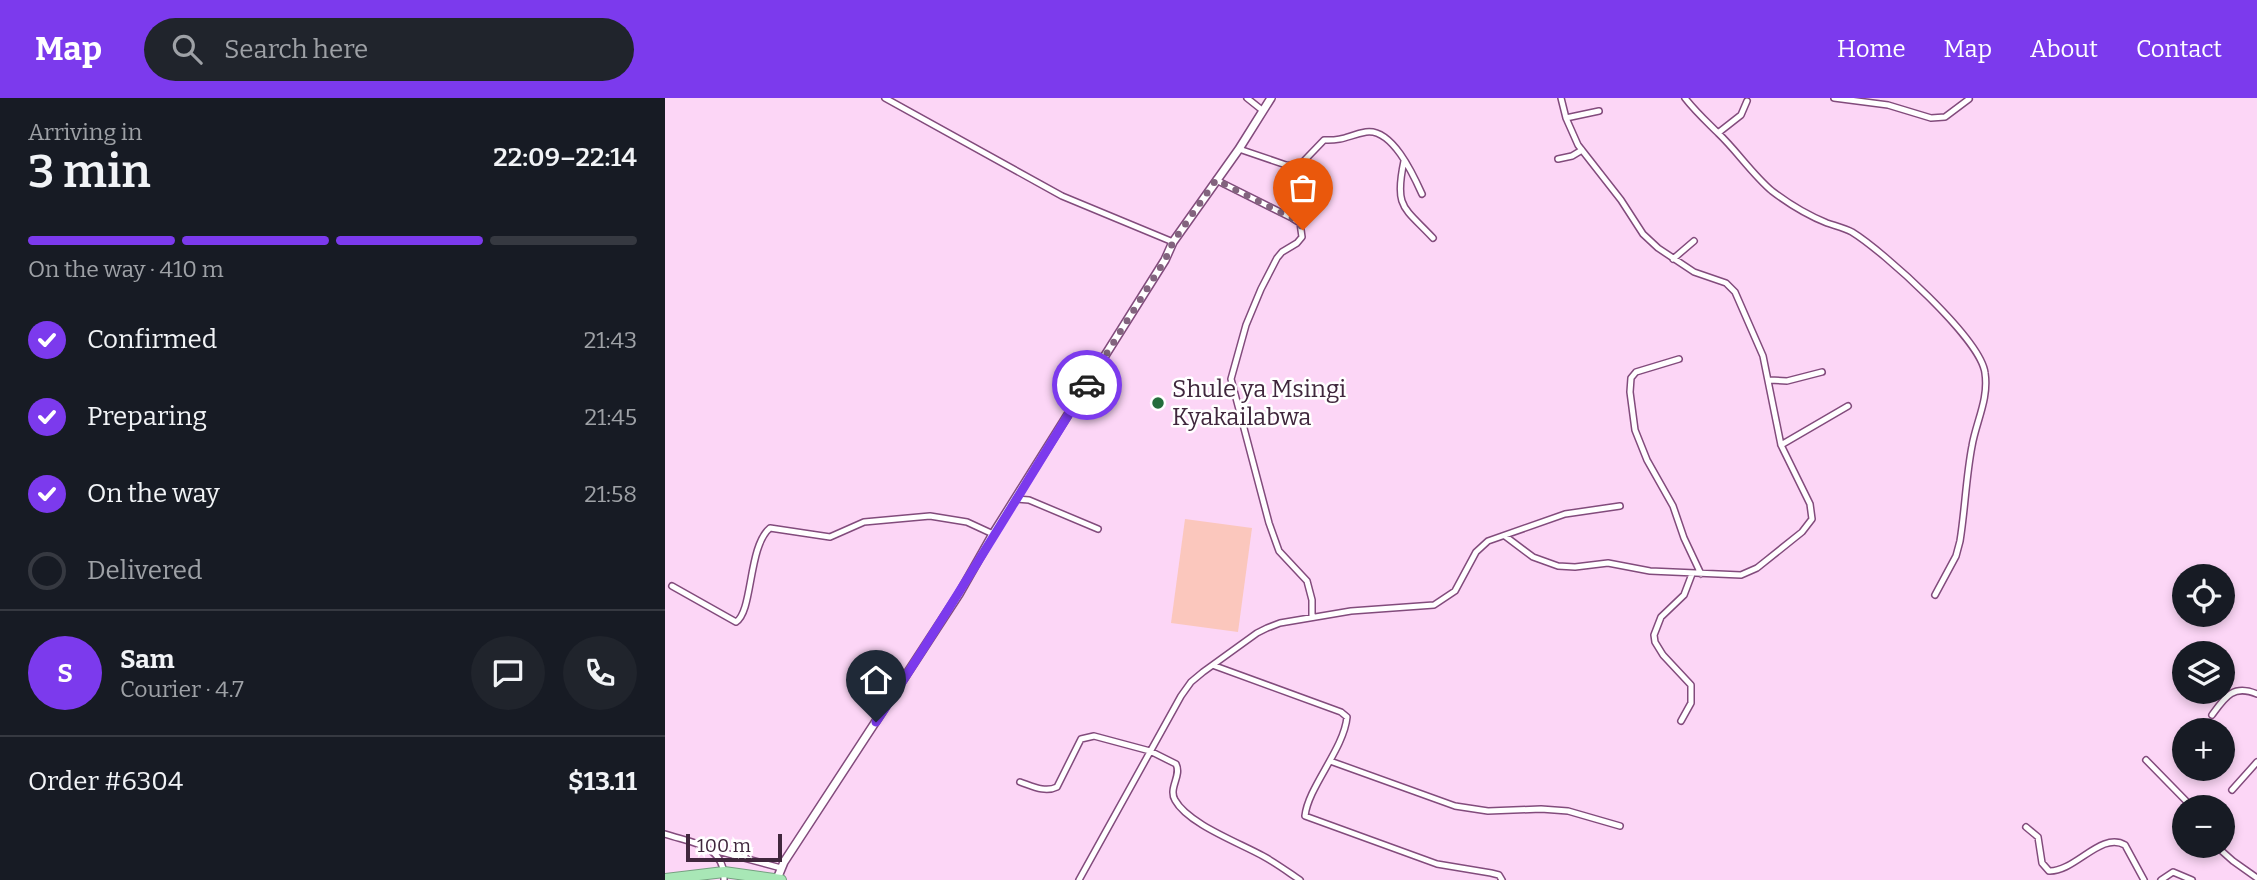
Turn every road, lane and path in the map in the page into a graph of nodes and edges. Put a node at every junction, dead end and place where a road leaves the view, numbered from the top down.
1 (885, 98) edge
2 (1247, 98) edge
3 (1271, 98) edge
4 (1561, 98) edge
5 (1685, 98) edge
6 (1834, 98) edge
7 (1969, 99) edge
8 (1747, 101) dead end
9 (1262, 110) junction
10 (1598, 111) dead end
11 (1566, 118) junction
12 (1718, 133) junction
13 (1239, 149) junction
14 (1582, 150) junction
15 (1558, 159) dead end
16 (1404, 161) junction
17 (1216, 180) junction
18 (1422, 194) dead end
19 (1433, 238) dead end
20 (1694, 241) dead end
21 (1173, 242) junction
22 (1673, 259) junction
23 (1679, 359) dead end
24 (1822, 372) dead end
25 (1769, 380) junction
26 (1848, 406) dead end
27 (1781, 445) junction
28 (1016, 499) junction
29 (1620, 506) dead end
30 (1098, 529) dead end
31 (993, 534) junction
32 (1505, 536) junction
33 (1692, 574) junction
34 (1701, 574) junction
35 (672, 586) dead end
36 (1935, 595) dead end
37 (1312, 617) junction
38 (1215, 666) junction
39 (2257, 694) edge
40 (2212, 715) dead end
41 (1681, 721) dead end
42 (1150, 751) junction
43 (2146, 760) dead end
44 (1330, 761) junction
45 (2257, 762) edge
46 (1020, 782) dead end
47 (2232, 790) dead end
48 (2180, 795) edge
49 (1620, 826) dead end
50 (2027, 827) dead end
51 (665, 834) edge
52 (711, 849) junction
53 (2229, 858) edge
54 (781, 868) junction
55 (724, 876) edge
56 (2257, 878) edge
57 (665, 880) edge
58 (779, 880) edge
59 (1079, 880) edge
60 (1300, 880) edge
61 (1502, 880) edge
62 (2144, 880) edge
63 (2161, 880) edge
64 (2192, 880) edge

1 - 21 street
2 - 9 street
3 - 9 street
4 - 11 street
5 - 12 street
6 - 7 street
8 - 12 street
9 - 13 street
10 - 11 street
11 - 14 street
12 - 36 street
13 - 16 street
13 - 17 street
14 - 15 street
14 - 22 street
16 - 18 street
16 - 19 street
17 - 21 street
17 - 37 street
20 - 22 street
21 - 28 street
22 - 25 street
23 - 34 street
24 - 25 street
25 - 27 street
26 - 27 street
27 - 34 street
28 - 30 street
28 - 31 street
29 - 32 street
31 - 35 street
31 - 54 street
32 - 33 street
32 - 37 street
33 - 34 street
33 - 41 street
37 - 38 street
38 - 42 street
38 - 44 street
39 - 40 street
42 - 46 street
42 - 59 street
42 - 60 street
43 - 48 street
44 - 49 street
44 - 61 street
45 - 47 street
50 - 62 street
51 - 52 street
52 - 54 street
52 - 55 street
53 - 56 street
54 - 58 street
55 - 57 highway
55 - 58 highway
63 - 64 street

